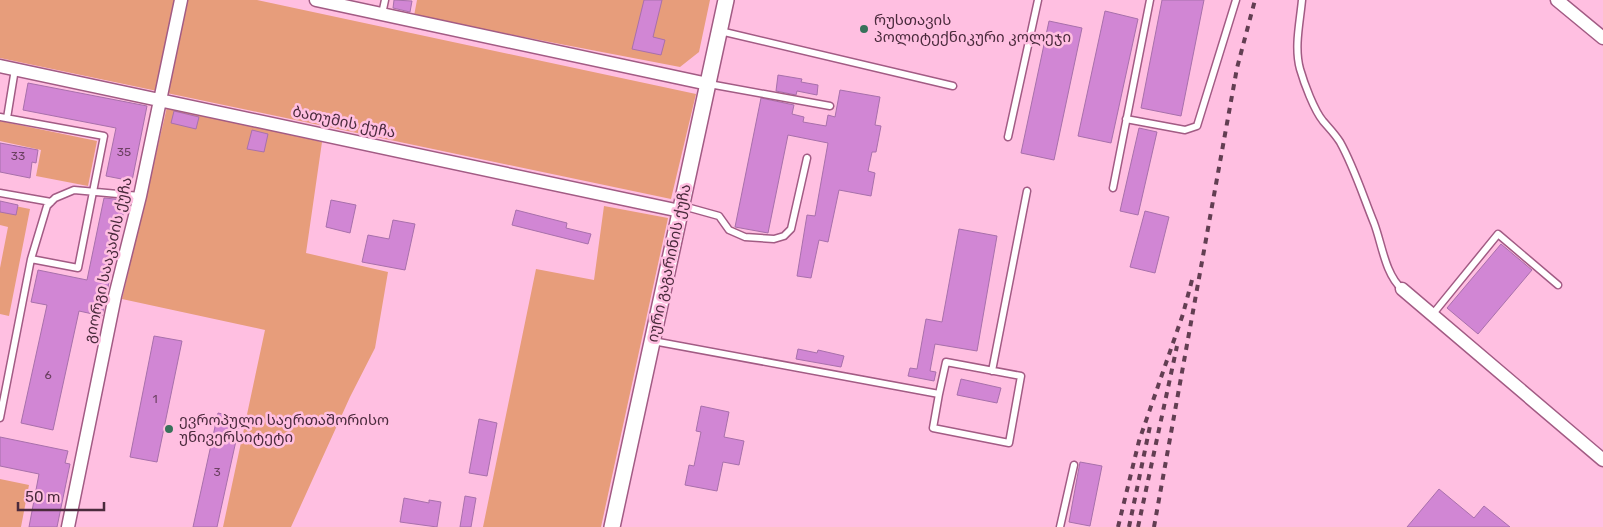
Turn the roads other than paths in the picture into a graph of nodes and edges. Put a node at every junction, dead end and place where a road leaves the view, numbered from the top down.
1 (181, 0) edge
2 (316, 0) edge
3 (385, 0) edge
4 (726, 0) edge
5 (1038, 0) edge
6 (1150, 0) edge
7 (1236, 0) edge
8 (1302, 0) edge
9 (1557, 0) edge
10 (382, 14) junction
11 (719, 31) junction
12 (1603, 38) edge
13 (0, 66) edge
14 (15, 69) junction
15 (708, 84) junction
16 (953, 86) dead end
17 (160, 100) junction
18 (830, 106) dead end
19 (4, 117) edge
20 (1126, 119) junction
21 (1008, 137) dead end
22 (807, 158) dead end
23 (1113, 188) dead end
24 (1027, 191) dead end
25 (93, 192) junction
26 (0, 193) edge
27 (140, 196) junction
28 (51, 202) junction
29 (681, 208) junction
30 (31, 259) junction
31 (1558, 285) dead end
32 (1402, 289) joint
33 (1432, 314) junction
34 (652, 341) junction
35 (992, 371) junction
36 (939, 394) junction
37 (0, 418) edge
38 (1603, 460) edge
39 (1074, 465) dead end
40 (68, 527) edge
41 (612, 527) edge
42 (1060, 527) edge

1 - 17 street, გიორგი სააკაძის ქუჩა
2 - 10 street
3 - 10 lane
4 - 11 street, იური გაგარინის ქუჩა
5 - 21 lane
6 - 20 lane
7 - 20 lane
8 - 32 lane
9 - 12 street
10 - 15 street
11 - 15 street, იური გაგარინის ქუჩა
11 - 16 lane
13 - 14 street, ბათუმის ქუჩა
14 - 17 street, ბათუმის ქუჩა
14 - 19 lane
15 - 18 lane
15 - 29 street, იური გაგარინის ქუჩა
17 - 27 street, გიორგი სააკაძის ქუჩა
17 - 29 street, ბათუმის ქუჩა
19 - 25 lane
20 - 23 lane
22 - 29 lane
24 - 35 lane
25 - 27 lane
25 - 28 lane
25 - 30 lane
26 - 28 lane
27 - 40 street, გიორგი სააკაძის ქუჩა
28 - 30 lane
29 - 34 street, იური გაგარინის ქუჩა
30 - 37 lane
31 - 33 lane
32 - 33 street
33 - 38 street
34 - 36 lane
34 - 41 street, იური გაგარინის ქუჩა
35 - 36 lane
35 - 36 lane
39 - 42 lane

